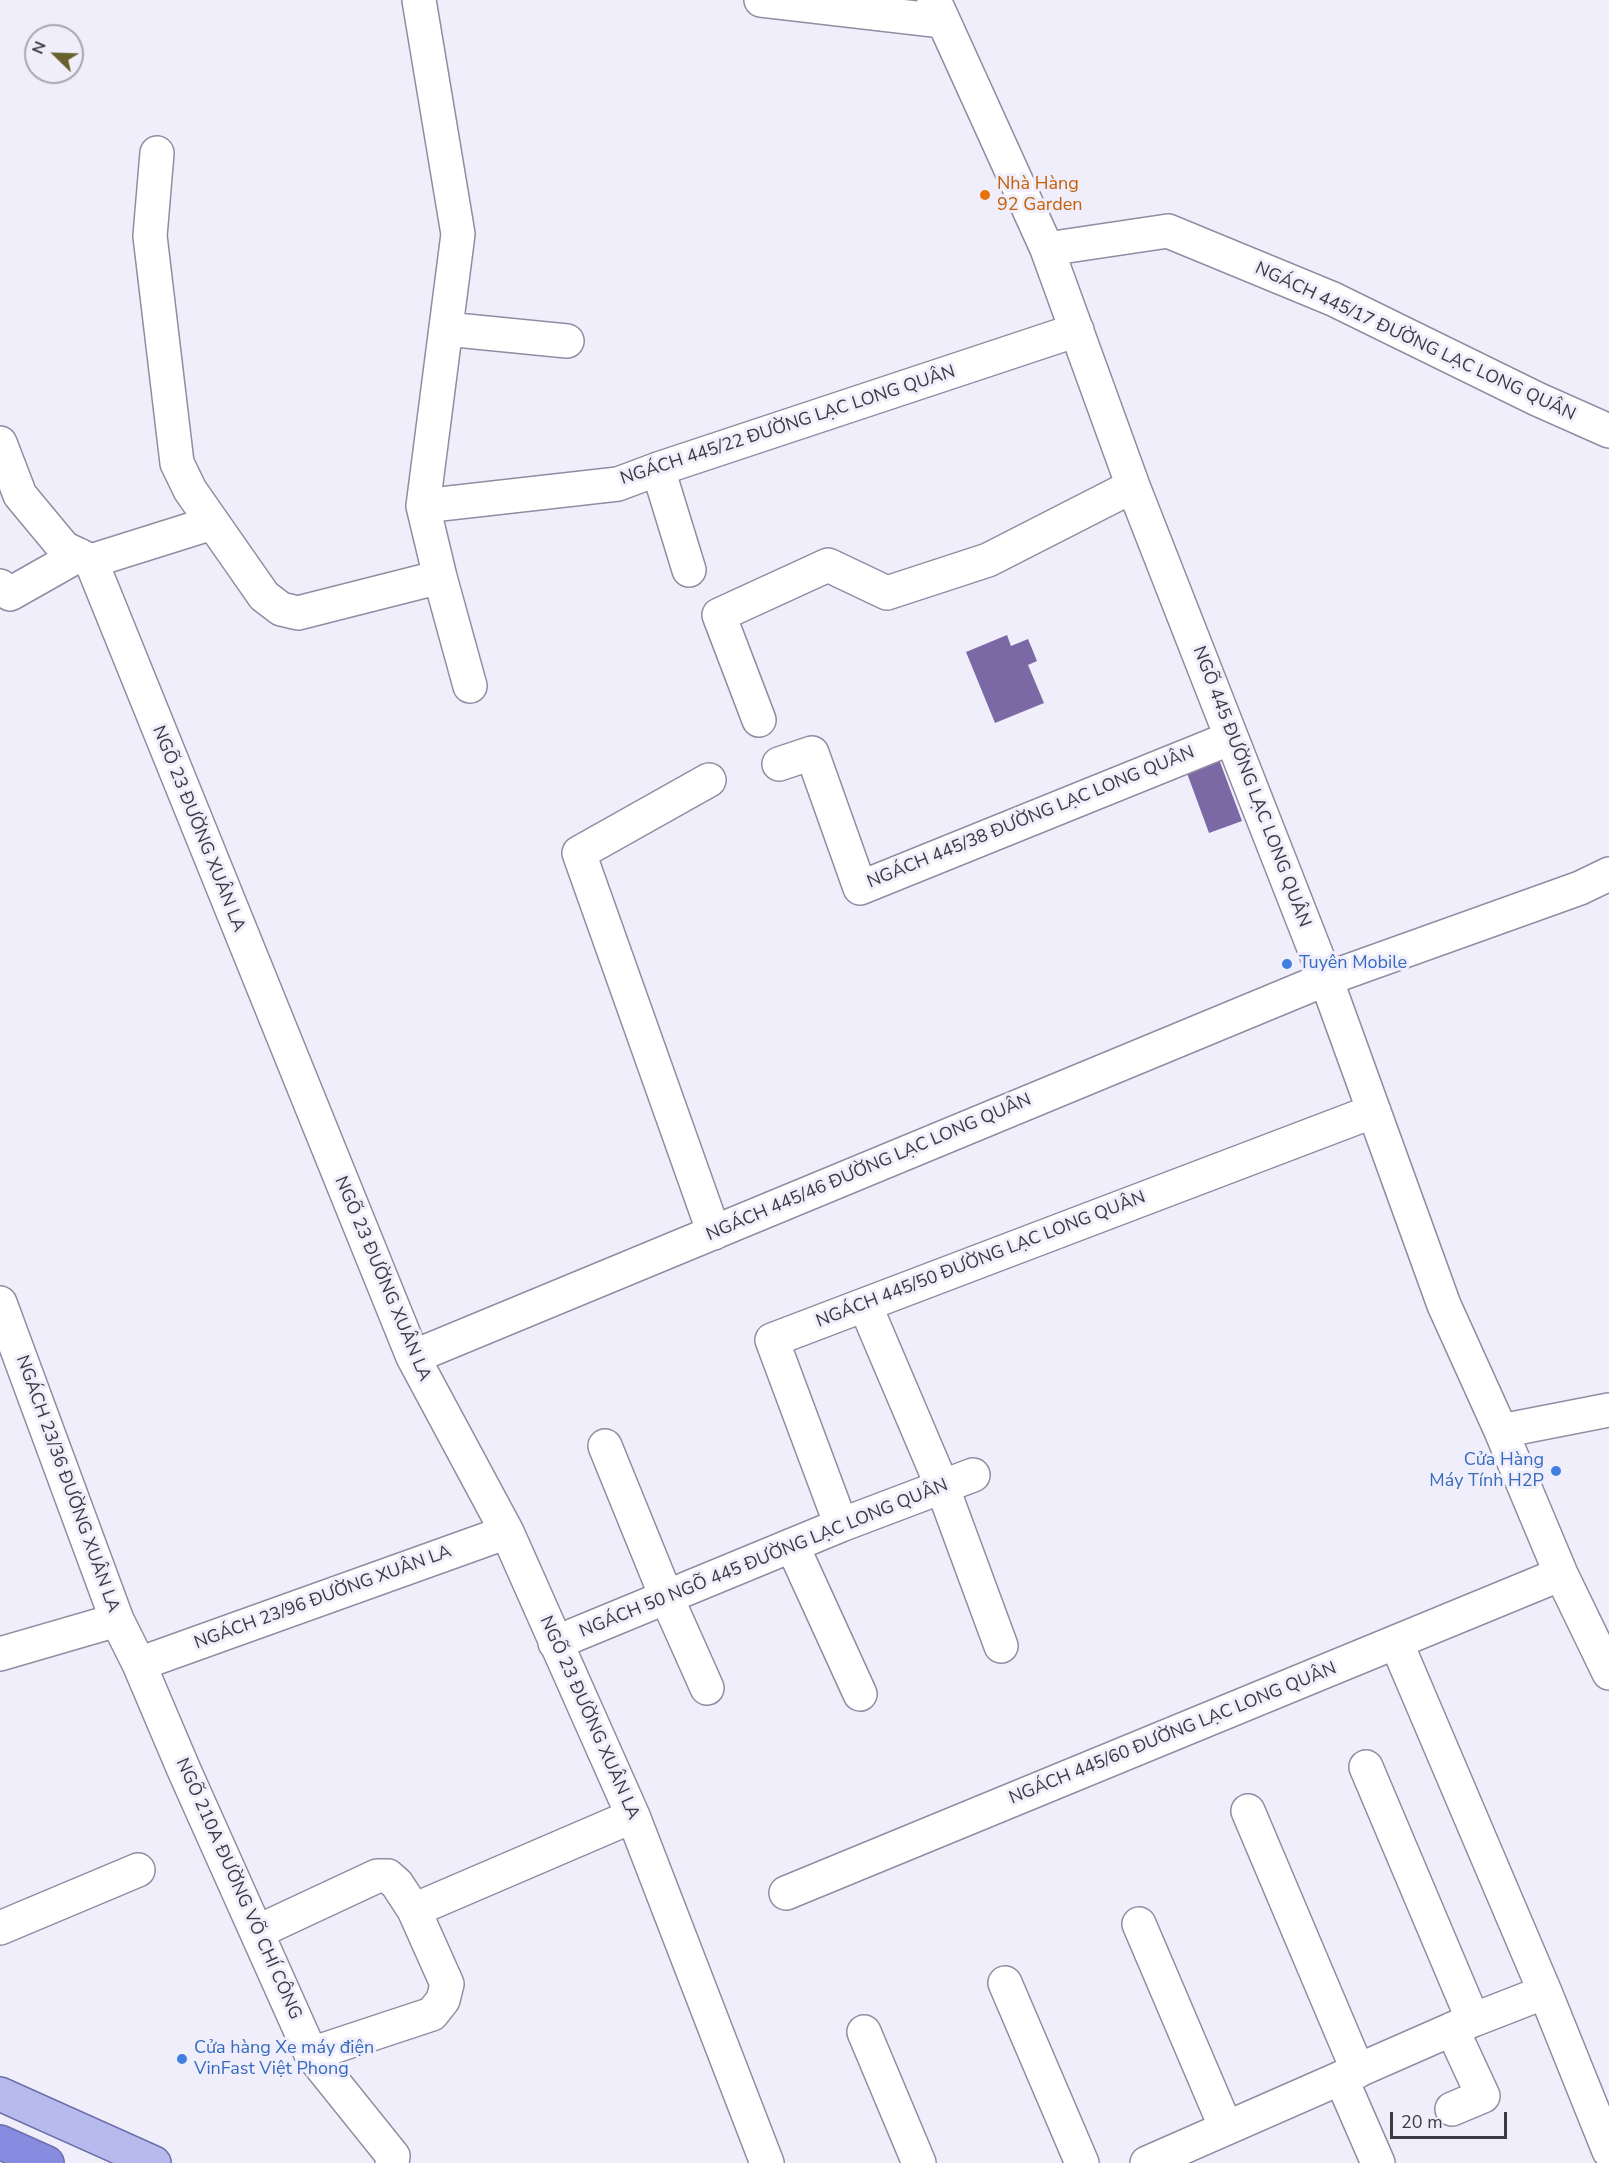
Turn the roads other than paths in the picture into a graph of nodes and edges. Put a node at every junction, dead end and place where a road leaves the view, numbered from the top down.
1 (418, 0) edge
2 (761, 0) edge
3 (938, 10) edge
4 (157, 153) dead end
5 (1047, 249) junction
6 (446, 329) junction
7 (1077, 330) junction
8 (567, 341) dead end
9 (1609, 431) edge
10 (0, 443) edge
11 (658, 469) junction
12 (1133, 486) junction
13 (423, 506) junction
14 (212, 523) junction
15 (85, 558) junction
16 (689, 570) dead end
17 (440, 577) junction
18 (0, 586) edge
19 (470, 686) dead end
20 (759, 720) dead end
21 (1231, 738) junction
22 (779, 764) dead end
23 (709, 780) dead end
24 (1609, 874) edge
25 (1326, 979) junction
26 (1374, 1111) junction
27 (714, 1233) junction
28 (0, 1303) edge
29 (865, 1305) junction
30 (412, 1358) junction
31 (13, 1378) edge
32 (1609, 1410) edge
33 (1501, 1431) junction
34 (605, 1446) dead end
35 (973, 1475) dead end
36 (942, 1486) junction
37 (841, 1525) junction
38 (507, 1532) junction
39 (792, 1545) junction
40 (1561, 1574) junction
41 (666, 1596) junction
42 (117, 1620) junction
43 (1396, 1642) junction
44 (555, 1643) junction
45 (1001, 1646) dead end
46 (0, 1654) edge
47 (139, 1664) junction
48 (1608, 1670) edge
49 (707, 1688) dead end
50 (860, 1694) dead end
51 (1366, 1767) dead end
52 (1248, 1811) dead end
53 (633, 1816) junction
54 (138, 1870) dead end
55 (786, 1893) dead end
56 (414, 1910) junction
57 (1139, 1923) dead end
58 (0, 1928) edge
59 (257, 1932) junction
60 (1005, 1983) dead end
61 (1545, 1992) junction
62 (1462, 2025) junction
63 (864, 2032) dead end
64 (310, 2054) junction
65 (1349, 2074) junction
66 (0, 2094) edge
67 (1452, 2109) dead end
68 (1226, 2128) junction
69 (0, 2142) edge
70 (1609, 2151) edge
71 (47, 2163) edge
72 (154, 2163) edge
73 (392, 2163) edge
74 (766, 2163) edge
75 (919, 2163) edge
76 (1082, 2163) edge
77 (1147, 2163) edge
78 (1377, 2163) edge

1 - 6 street
2 - 3 street
3 - 5 street, NGÕ 445 ĐƯỜNG LẠC LONG QUÂN
4 - 14 street
5 - 7 street, NGÕ 445 ĐƯỜNG LẠC LONG QUÂN
5 - 9 street, NGÁCH 445/17 ĐƯỜNG LẠC LONG QUÂN
6 - 8 street
6 - 13 street
7 - 11 street, NGÁCH 445/22 ĐƯỜNG LẠC LONG QUÂN
7 - 12 street, NGÕ 445 ĐƯỜNG LẠC LONG QUÂN
10 - 15 street
11 - 13 street, NGÁCH 445/22 ĐƯỜNG LẠC LONG QUÂN
11 - 16 street
12 - 20 street
12 - 21 street, NGÕ 445 ĐƯỜNG LẠC LONG QUÂN
13 - 17 street
14 - 15 street
14 - 17 street
15 - 18 street
15 - 30 street, NGÕ 23 ĐƯỜNG XUÂN LA
17 - 19 street
21 - 22 street, NGÁCH 445/38 ĐƯỜNG LẠC LONG QUÂN
21 - 25 street, NGÕ 445 ĐƯỜNG LẠC LONG QUÂN
23 - 27 street
24 - 25 street, NGÁCH 445/46 ĐƯỜNG LẠC LONG QUÂN
25 - 26 street, NGÕ 445 ĐƯỜNG LẠC LONG QUÂN
25 - 27 street, NGÁCH 445/46 ĐƯỜNG LẠC LONG QUÂN
26 - 29 street, NGÁCH 445/50 ĐƯỜNG LẠC LONG QUÂN
26 - 33 street, NGÕ 445 ĐƯỜNG LẠC LONG QUÂN
27 - 30 street, NGÁCH 445/46 ĐƯỜNG LẠC LONG QUÂN
28 - 31 street, NGÁCH 23/36 ĐƯỜNG XUÂN LA
29 - 36 street
29 - 37 street, NGÁCH 445/50 ĐƯỜNG LẠC LONG QUÂN
30 - 38 street, NGÕ 23 ĐƯỜNG XUÂN LA
31 - 42 street, NGÁCH 23/36 ĐƯỜNG XUÂN LA
32 - 33 street
33 - 40 street, NGÕ 445 ĐƯỜNG LẠC LONG QUÂN
34 - 41 street
35 - 36 street, NGÁCH 50 NGÕ 445 ĐƯỜNG LẠC LONG QUÂN
36 - 37 street, NGÁCH 50 NGÕ 445 ĐƯỜNG LẠC LONG QUÂN
36 - 45 street
37 - 39 street, NGÁCH 50 NGÕ 445 ĐƯỜNG LẠC LONG QUÂN
38 - 44 street, NGÕ 23 ĐƯỜNG XUÂN LA
38 - 47 street, NGÁCH 23/96 ĐƯỜNG XUÂN LA
39 - 41 street, NGÁCH 50 NGÕ 445 ĐƯỜNG LẠC LONG QUÂN
39 - 50 street
40 - 43 street, NGÁCH 445/60 ĐƯỜNG LẠC LONG QUÂN
40 - 48 street, NGÕ 445 ĐƯỜNG LẠC LONG QUÂN
41 - 44 street, NGÁCH 50 NGÕ 445 ĐƯỜNG LẠC LONG QUÂN
41 - 49 street
42 - 46 street
42 - 47 street, NGÁCH 23/36 ĐƯỜNG XUÂN LA
43 - 55 street, NGÁCH 445/60 ĐƯỜNG LẠC LONG QUÂN
43 - 61 street
44 - 53 street, NGÕ 23 ĐƯỜNG XUÂN LA
47 - 59 street, NGÕ 210A ĐƯỜNG VÕ CHÍ CÔNG
51 - 62 street
52 - 65 street
53 - 56 street
53 - 74 street, NGÕ 23 ĐƯỜNG XUÂN LA
54 - 58 street
56 - 59 street
56 - 64 street
57 - 68 street
59 - 64 street, NGÕ 210A ĐƯỜNG VÕ CHÍ CÔNG
60 - 76 street
61 - 62 street
61 - 70 street
62 - 65 street
62 - 67 street
63 - 75 street
64 - 73 street, NGÕ 210A ĐƯỜNG VÕ CHÍ CÔNG
65 - 68 street
65 - 78 street
66 - 72 main road
68 - 77 street
69 - 71 highway

